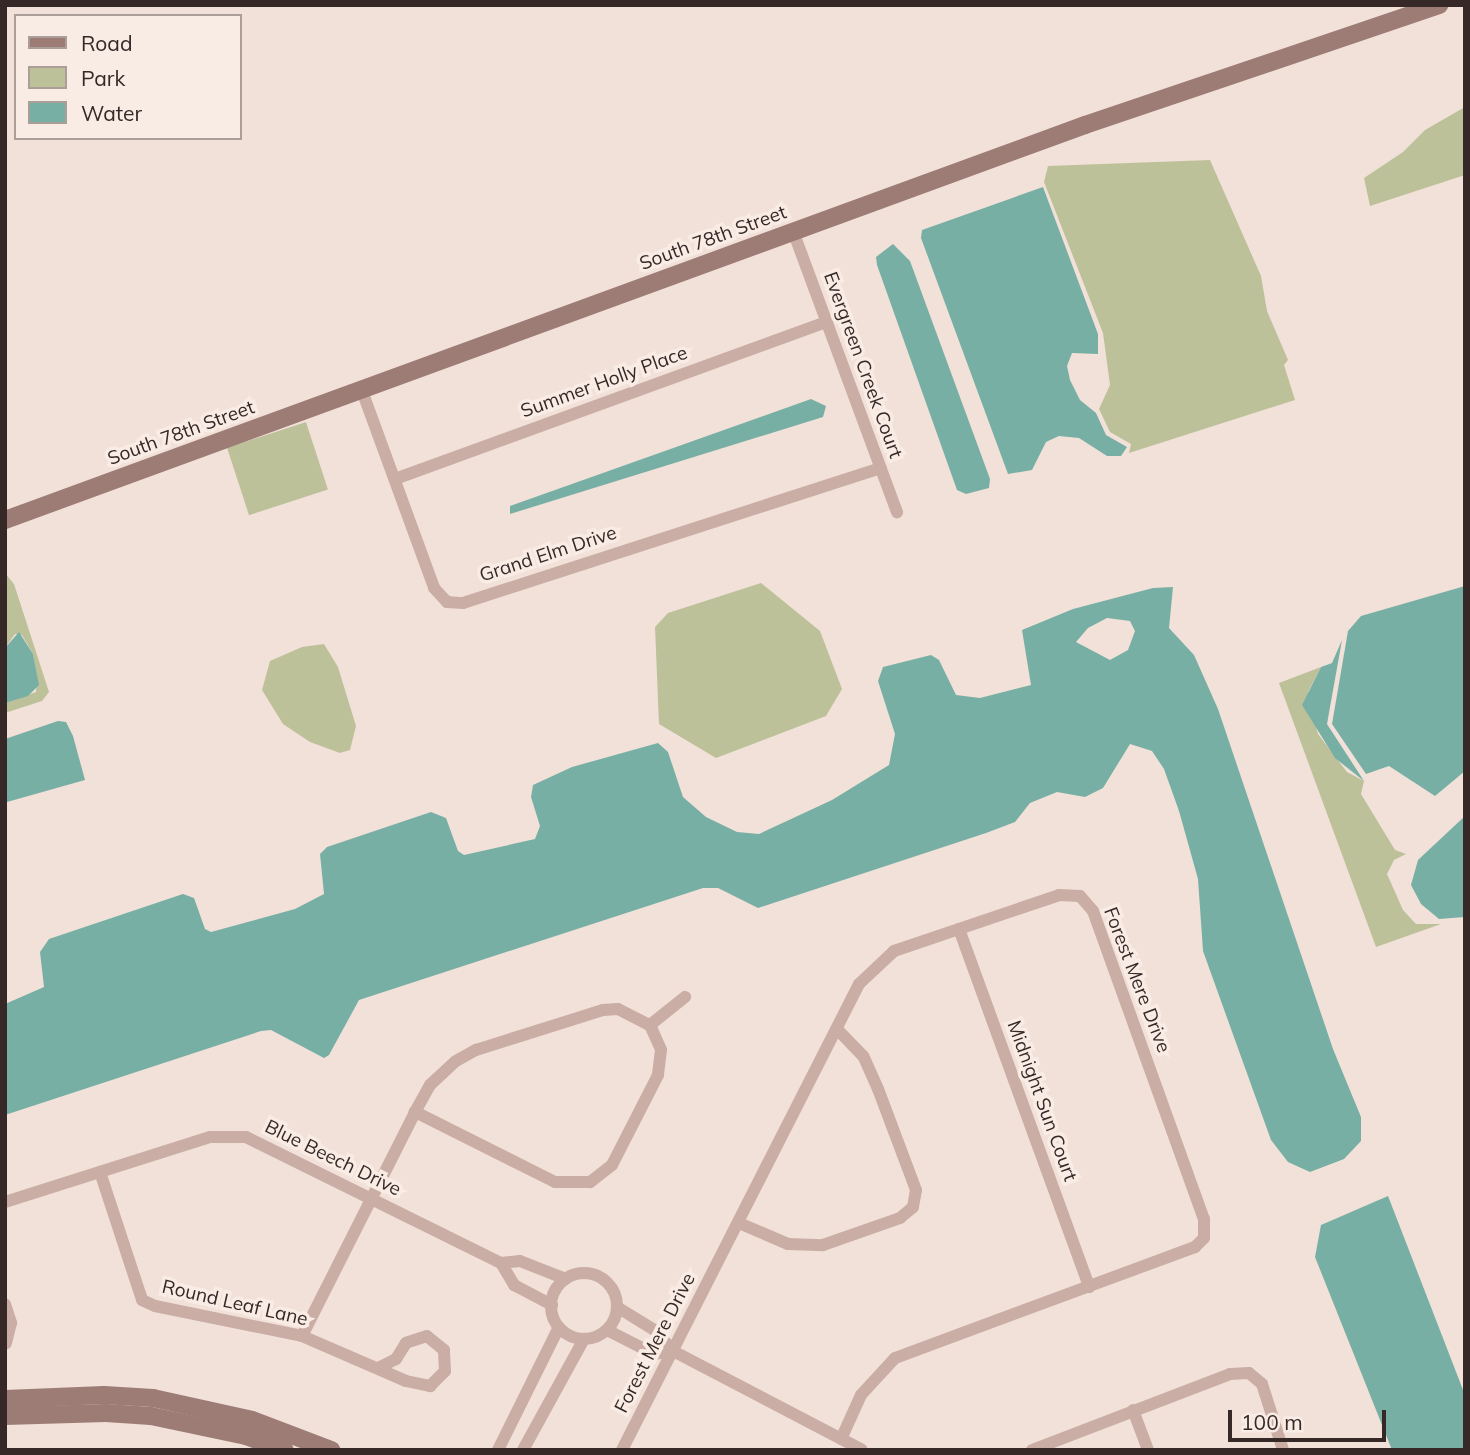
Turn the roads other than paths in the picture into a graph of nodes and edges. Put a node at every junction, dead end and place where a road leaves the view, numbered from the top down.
1 (1439, 5) edge
2 (793, 231) junction
3 (827, 322) junction
4 (361, 388) junction
5 (881, 468) junction
6 (395, 479) junction
7 (897, 512) dead end
8 (5, 520) edge
9 (959, 929) junction
10 (685, 997) dead end
11 (650, 1025) junction
12 (837, 1029) junction
13 (415, 1111) junction
14 (100, 1172) junction
15 (372, 1199) junction
16 (5, 1202) edge
17 (739, 1223) junction
18 (501, 1263) junction
19 (566, 1279) junction
20 (1089, 1287) junction
21 (5, 1304) edge
22 (552, 1305) junction
23 (617, 1307) junction
24 (559, 1327) junction
25 (607, 1330) junction
26 (302, 1336) junction
27 (584, 1339) junction
28 (6, 1343) edge
29 (673, 1351) junction
30 (380, 1367) junction
31 (12, 1407) edge
32 (1133, 1410) junction
33 (841, 1439) junction
34 (285, 1450) edge
35 (331, 1450) edge
36 (498, 1450) edge
37 (523, 1450) edge
38 (622, 1450) edge
39 (862, 1450) edge
40 (1032, 1450) edge
41 (1148, 1450) edge
42 (1283, 1450) edge

1 - 2 street, South 78th Street
2 - 3 street, Evergreen Creek Court
2 - 4 street, South 78th Street
3 - 5 street, Evergreen Creek Court
3 - 6 street, Summer Holly Place
4 - 6 street, Grand Elm Drive
4 - 8 street, South 78th Street
5 - 6 street, Grand Elm Drive
5 - 7 street, Evergreen Creek Court
9 - 12 street, Forest Mere Drive
9 - 20 street, Midnight Sun Court
9 - 20 street, Forest Mere Drive
10 - 11 street
11 - 13 street
11 - 13 street
12 - 17 street, Forest Mere Drive
12 - 17 street
13 - 15 street
14 - 15 street, Blue Beech Drive
14 - 16 street
14 - 26 street, Round Leaf Lane
15 - 18 street, Blue Beech Drive
15 - 26 street
17 - 29 street, Forest Mere Drive
18 - 19 street, Blue Beech Drive
18 - 22 street, Blue Beech Drive
19 - 22 street
19 - 23 street
20 - 33 street, Forest Mere Drive
21 - 28 street
22 - 24 street
23 - 25 street
23 - 29 street
24 - 27 street
24 - 36 street
25 - 27 street
25 - 29 street
26 - 30 street, Round Leaf Lane
27 - 37 street
29 - 33 street
29 - 38 street, Forest Mere Drive
30 - 30 street, Round Leaf Lane
31 - 34 street
31 - 35 street
32 - 40 street
32 - 41 street
32 - 42 street
33 - 39 street

